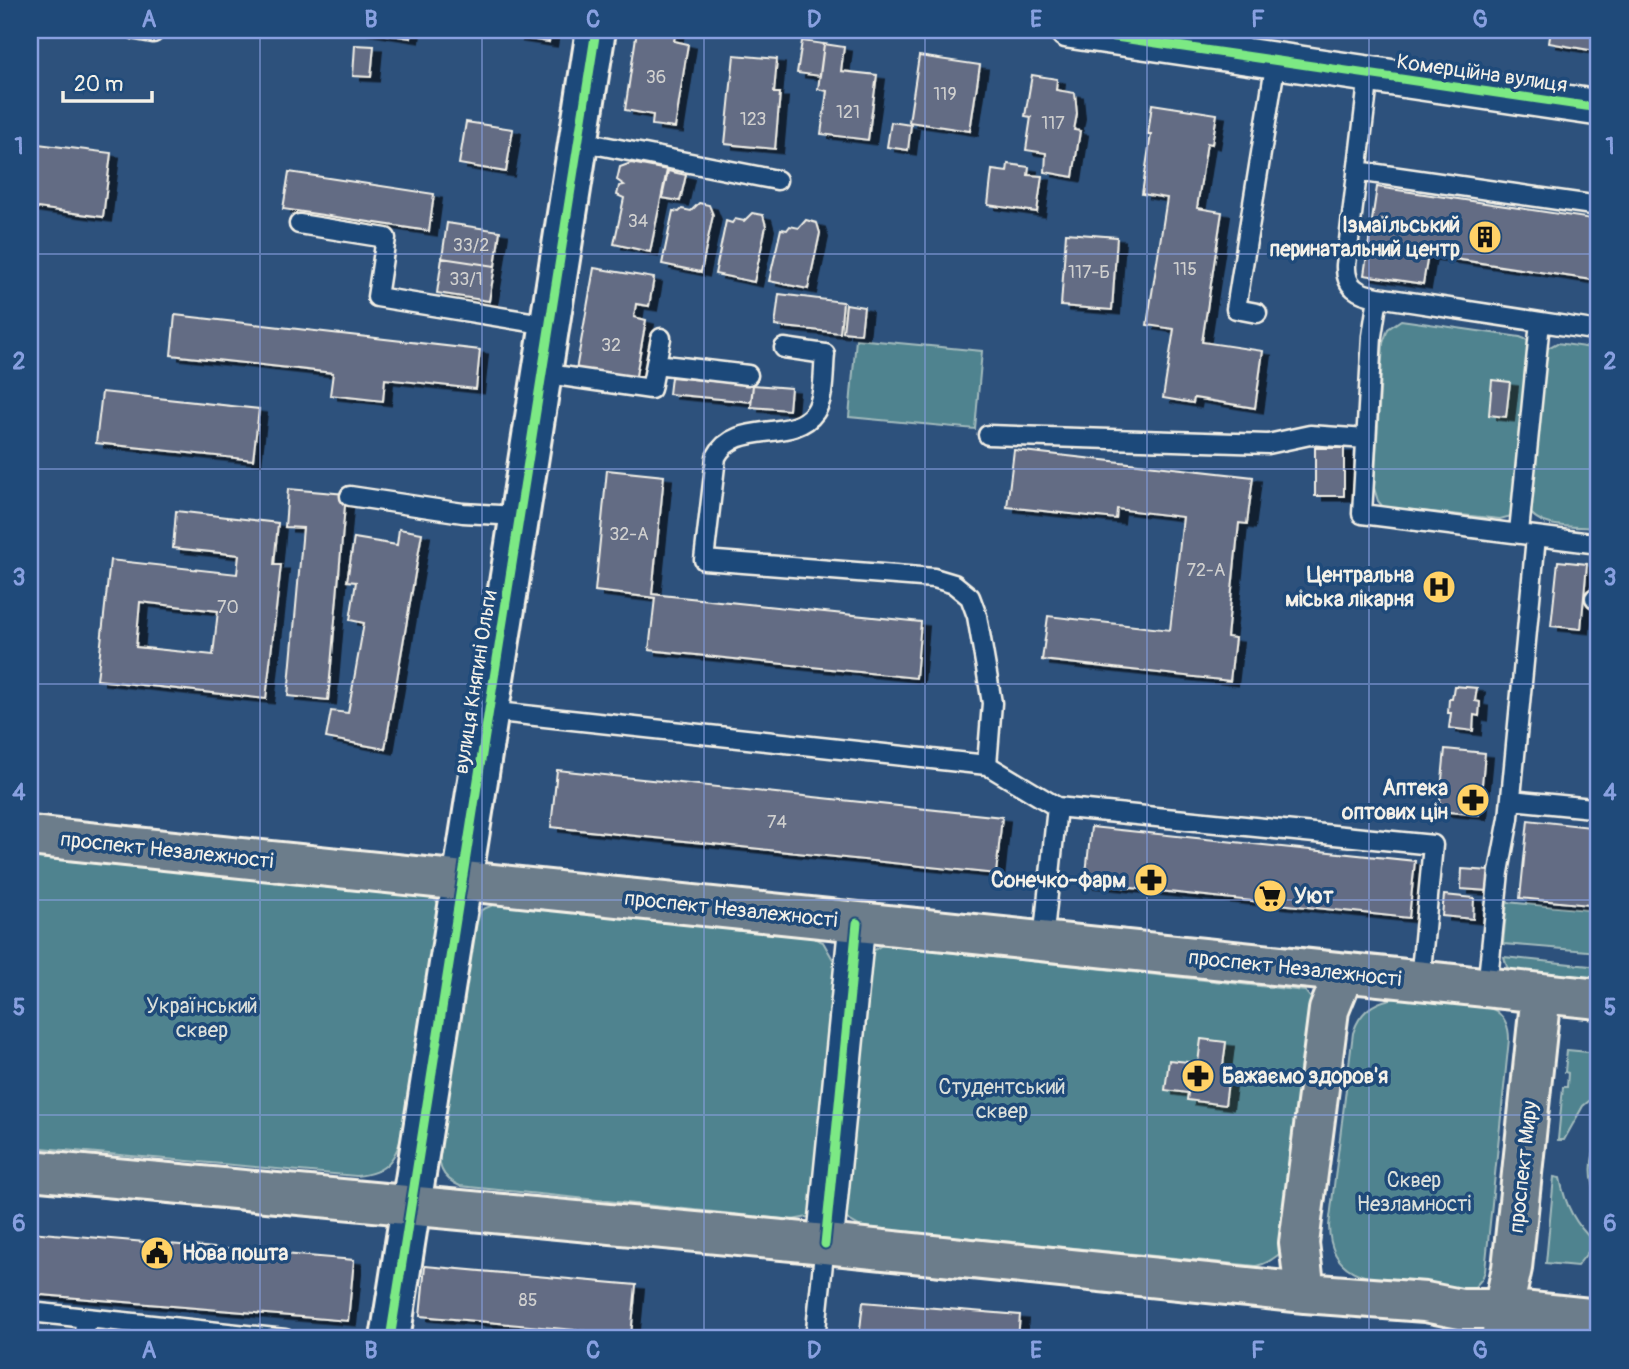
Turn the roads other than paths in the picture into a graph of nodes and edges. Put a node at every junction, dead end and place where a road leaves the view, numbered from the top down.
1 (136, 30) edge
2 (153, 30) edge
3 (596, 30) edge
4 (1068, 30) edge
5 (1276, 60) junction
6 (1369, 74) junction
7 (1599, 108) edge
8 (578, 141) junction
9 (1357, 171) junction
10 (777, 180) dead end
11 (1599, 206) edge
12 (299, 224) dead end
13 (1378, 297) junction
14 (1257, 313) dead end
15 (1540, 322) junction
16 (549, 325) junction
17 (1599, 331) edge
18 (662, 338) dead end
19 (784, 348) dead end
20 (656, 364) junction
21 (541, 373) junction
22 (748, 374) dead end
23 (988, 435) dead end
24 (1366, 439) junction
25 (350, 496) dead end
26 (519, 516) junction
27 (1527, 535) junction
28 (1599, 544) edge
29 (488, 711) junction
30 (987, 765) junction
31 (1511, 800) junction
32 (1057, 807) junction
33 (1592, 808) dead end
34 (30, 836) edge
35 (462, 880) junction
36 (857, 923) junction
37 (1043, 942) junction
38 (1344, 973) junction
39 (1420, 981) junction
40 (1487, 988) junction
41 (1541, 993) junction
42 (1599, 999) edge
43 (30, 1170) edge
44 (413, 1205) junction
45 (825, 1244) junction
46 (1305, 1293) junction
47 (30, 1312) edge
48 (85, 1318) junction
49 (1599, 1319) edge
50 (1503, 1324) edge
51 (84, 1339) edge
52 (283, 1339) edge
53 (390, 1339) edge
54 (815, 1339) edge

1 - 2 lane
3 - 8 street, вулиця Княгині Ольги
4 - 5 street, Комерційна вулиця
5 - 6 street, Комерційна вулиця
5 - 14 lane
6 - 7 street, Комерційна вулиця
6 - 9 lane
8 - 10 lane
8 - 16 street, вулиця Княгині Ольги
9 - 11 lane
9 - 13 lane
12 - 16 lane
13 - 15 lane
13 - 24 lane
15 - 17 lane
15 - 27 lane
16 - 21 street, вулиця Княгині Ольги
18 - 20 lane
19 - 30 lane
20 - 21 lane
20 - 22 lane
21 - 26 street, вулиця Княгині Ольги
23 - 24 lane
24 - 27 lane
25 - 26 lane
26 - 29 street, вулиця Княгині Ольги
27 - 28 lane
27 - 31 lane
29 - 30 lane
29 - 35 street, вулиця Княгині Ольги
30 - 32 lane
31 - 33 lane
31 - 40 lane
32 - 37 lane
32 - 39 lane
34 - 35 main road, проспект Незалежності
35 - 36 main road, проспект Незалежності
35 - 44 street, вулиця Княгині Ольги
36 - 37 main road, проспект Незалежності
36 - 45 street
37 - 38 main road, проспект Незалежності
38 - 39 main road, проспект Незалежності
38 - 46 main road
39 - 40 main road, проспект Незалежності
40 - 41 main road, проспект Незалежності
41 - 42 main road, проспект Незалежності
41 - 50 main road, проспект Миру
43 - 44 main road
44 - 45 main road
44 - 53 street, вулиця Княгині Ольги
45 - 46 main road
45 - 54 lane
46 - 50 main road
47 - 48 lane
48 - 51 lane
48 - 52 lane
49 - 50 main road

